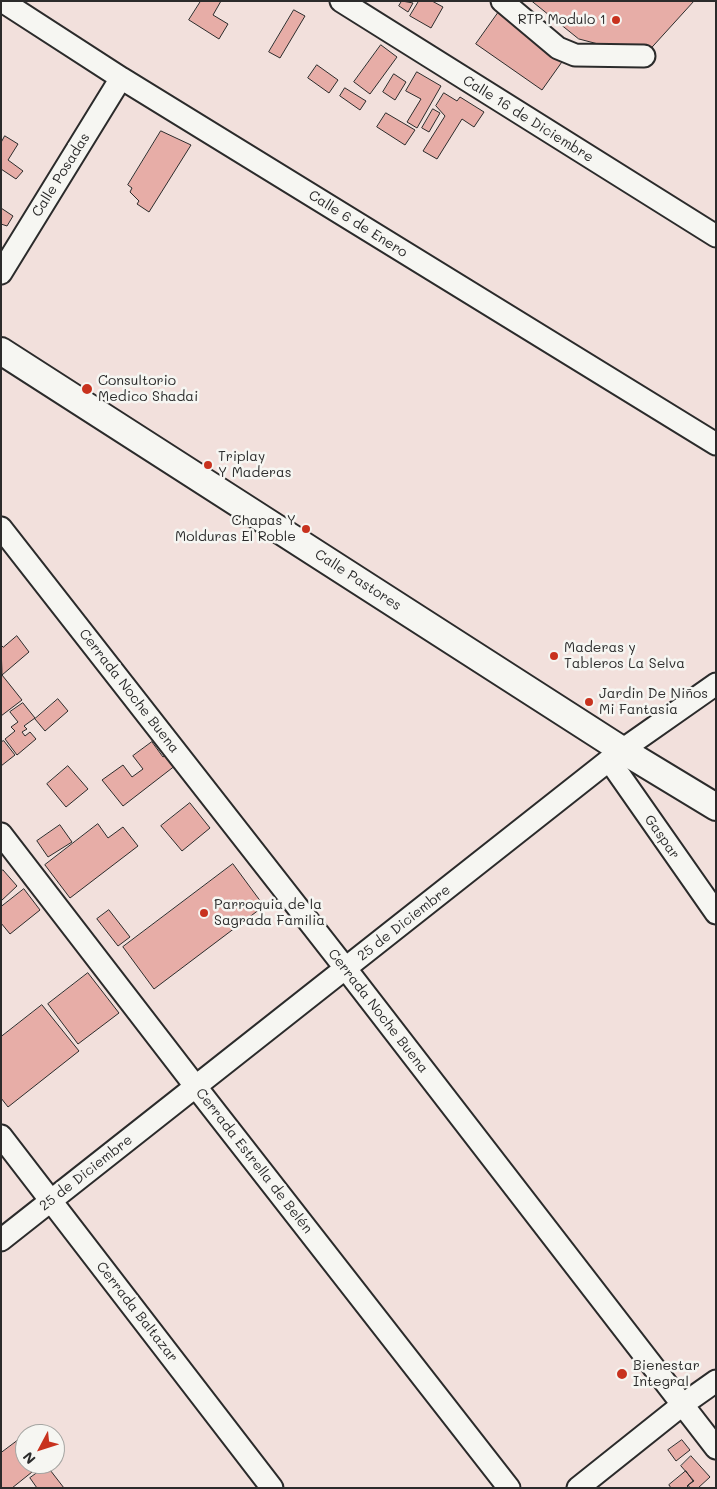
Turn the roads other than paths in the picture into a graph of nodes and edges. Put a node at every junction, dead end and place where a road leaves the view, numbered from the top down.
1 (2, 1) edge
2 (341, 1) edge
3 (502, 1) edge
4 (644, 56) dead end
5 (121, 78) junction
6 (716, 236) edge
7 (1, 272) edge
8 (1, 351) edge
9 (716, 444) edge
10 (1, 528) edge
11 (716, 684) edge
12 (615, 755) junction
13 (716, 807) edge
14 (1, 834) edge
15 (716, 913) edge
16 (346, 969) junction
17 (196, 1087) junction
18 (1, 1136) edge
19 (51, 1201) junction
20 (1, 1240) edge
21 (716, 1381) edge
22 (682, 1405) junction
23 (716, 1448) edge
24 (272, 1488) edge
25 (509, 1488) edge
26 (578, 1488) edge

1 - 5 street, Calle 6 de Enero
2 - 6 street, Calle 16 de Diciembre
3 - 4 street
5 - 7 street, Calle Posadas
5 - 9 street, Calle 6 de Enero
8 - 12 street, Calle Pastores
10 - 16 street, Cerrada Noche Buena
11 - 12 street, 25 de Diciembre
12 - 13 street, Calle Pastores
12 - 15 street, Gaspar
12 - 16 street, 25 de Diciembre
14 - 17 street, Cerrada Estrella de Belén
16 - 17 street, 25 de Diciembre
16 - 22 street, Cerrada Noche Buena
17 - 19 street, 25 de Diciembre
17 - 25 street, Cerrada Estrella de Belén
18 - 19 street, Cerrada Baltazar
19 - 20 street, 25 de Diciembre
19 - 24 street, Cerrada Baltazar
21 - 22 street
22 - 23 street, Cerrada Noche Buena
22 - 26 street

